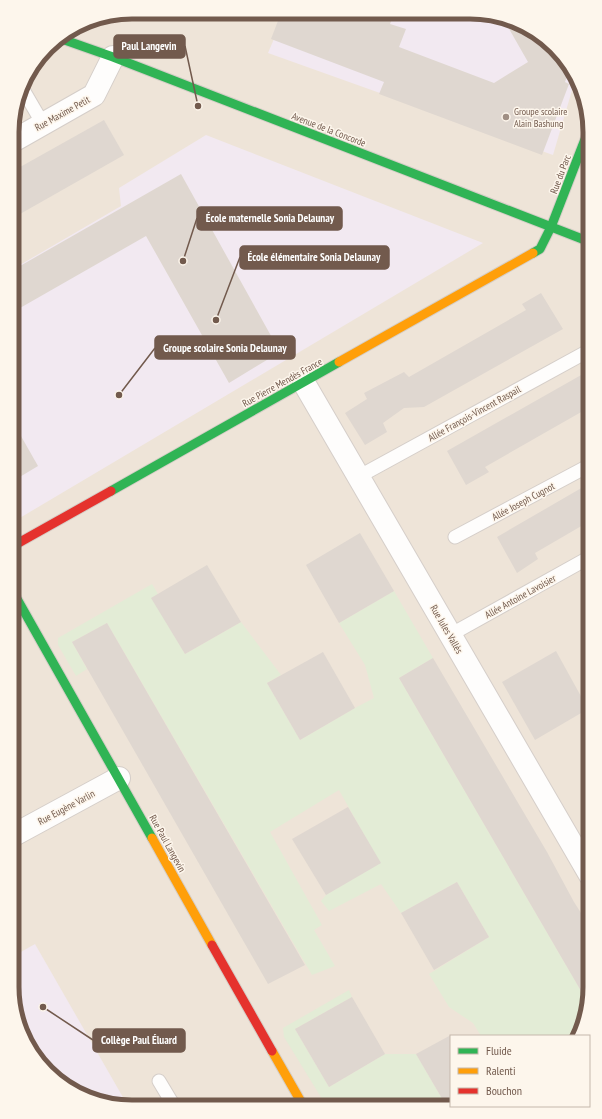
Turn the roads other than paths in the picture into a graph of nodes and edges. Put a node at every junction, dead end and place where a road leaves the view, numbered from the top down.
1 (66, 40) edge
2 (113, 57) junction
3 (26, 94) edge
4 (43, 124) junction
5 (19, 138) edge
6 (583, 147) edge
7 (551, 227) junction
8 (583, 239) edge
9 (583, 354) edge
10 (304, 383) junction
11 (583, 469) edge
12 (358, 477) junction
13 (455, 537) dead end
14 (19, 542) edge
15 (583, 562) edge
16 (19, 602) edge
17 (450, 635) junction
18 (119, 778) junction
19 (19, 832) edge
20 (583, 862) edge
21 (159, 1081) dead end
22 (170, 1100) edge
23 (301, 1100) edge

1 - 2 street, Avenue de la Concorde
2 - 4 street, Rue Maxime Petit
2 - 7 street, Avenue de la Concorde
3 - 4 lane
4 - 5 street, Rue Maxime Petit
6 - 7 street, Rue du Parc
7 - 8 street, Avenue de la Concorde
7 - 10 street, Rue Pierre Mendès France
9 - 12 lane, Allée François-Vincent Raspail
10 - 12 street, Rue Jules Vallès
10 - 14 street, Rue Pierre Mendès France
11 - 13 lane, Allée Joseph Cugnot
12 - 17 street, Rue Jules Vallès
15 - 17 lane, Allée Antoine Lavoisier
16 - 18 street, Rue Paul Langevin
17 - 20 street, Rue Jules Vallès
18 - 19 street, Rue Eugène Varlin
18 - 23 street, Rue Paul Langevin
21 - 22 lane

